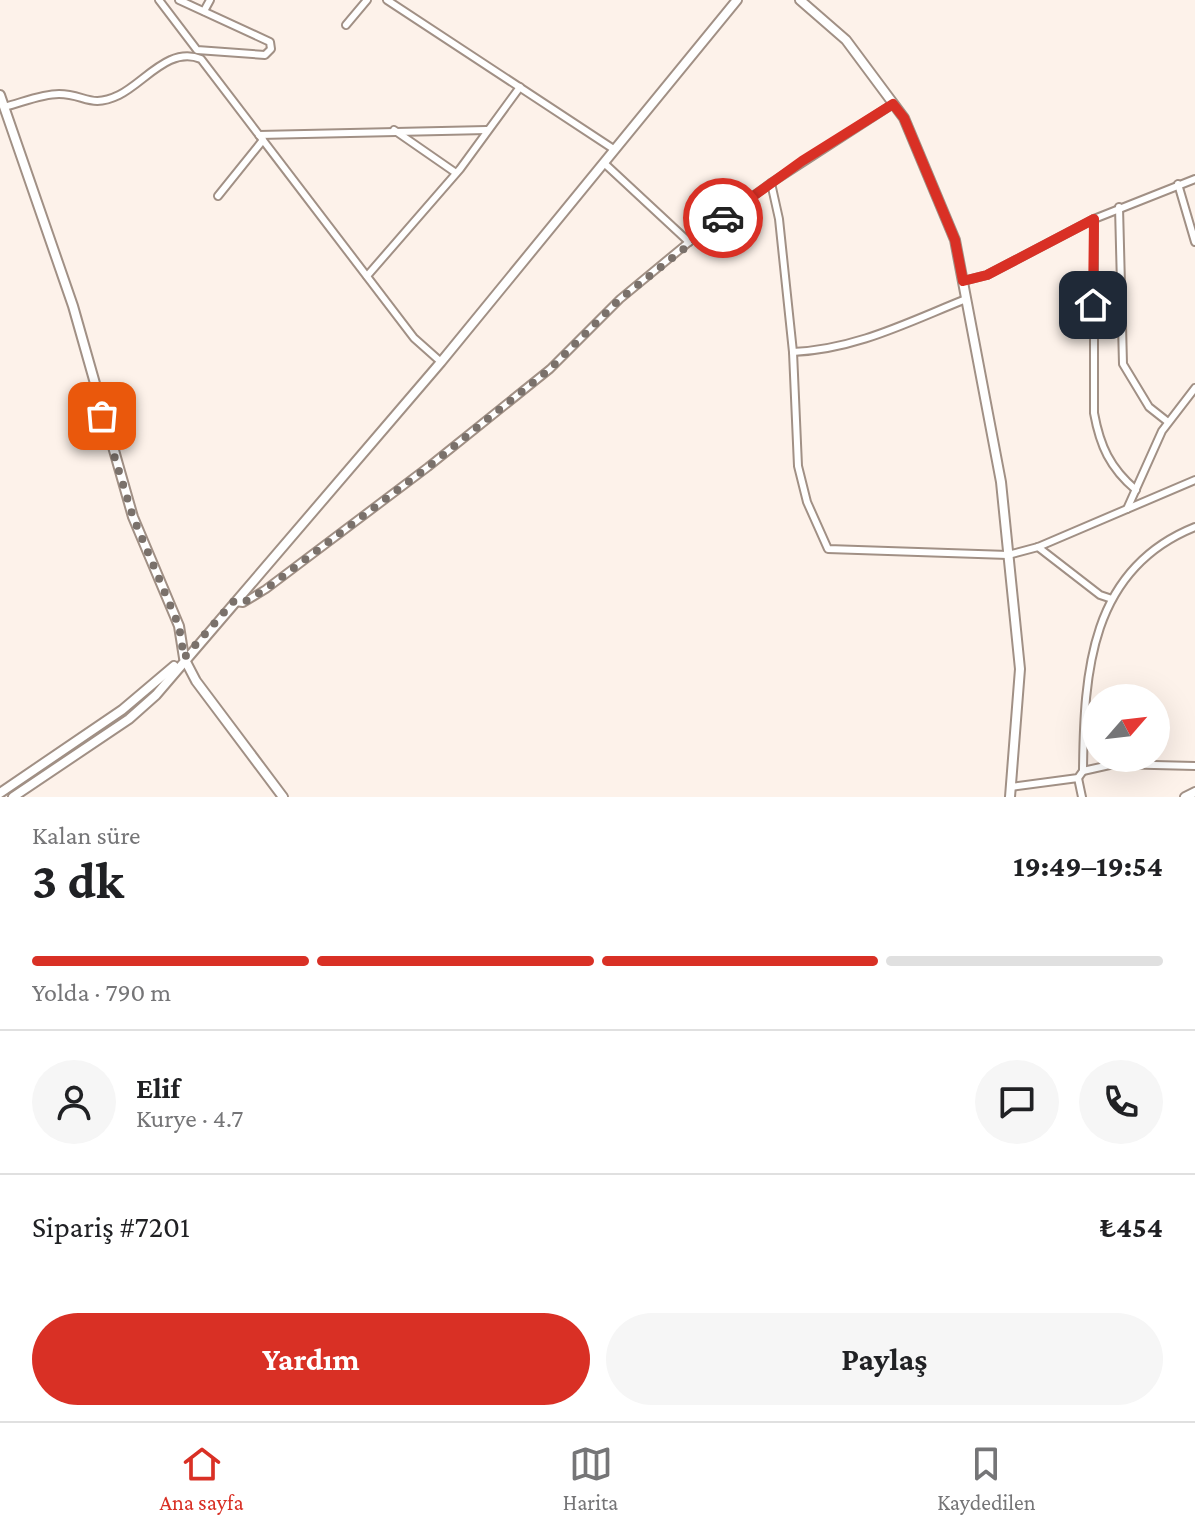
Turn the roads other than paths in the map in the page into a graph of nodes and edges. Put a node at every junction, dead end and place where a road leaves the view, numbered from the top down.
1 (159, 0) edge
2 (179, 0) edge
3 (210, 0) edge
4 (367, 0) edge
5 (387, 0) edge
6 (737, 0) edge
7 (800, 0) edge
8 (204, 11) junction
9 (346, 25) dead end
10 (520, 87) junction
11 (0, 95) edge
12 (893, 104) junction
13 (4, 107) junction
14 (394, 130) junction
15 (487, 130) junction
16 (261, 137) junction
17 (615, 150) junction
18 (604, 163) junction
19 (456, 173) junction
20 (1195, 179) edge
21 (771, 183) junction
22 (1178, 184) junction
23 (218, 196) dead end
24 (1119, 207) junction
25 (1094, 219) junction
26 (689, 242) junction
27 (1195, 242) edge
28 (367, 276) junction
29 (963, 281) junction
30 (966, 299) junction
31 (793, 352) junction
32 (441, 362) junction
33 (1195, 388) edge
34 (1168, 422) junction
35 (1195, 480) edge
36 (1136, 490) junction
37 (1127, 509) junction
38 (1195, 527) edge
39 (1038, 547) junction
40 (1008, 555) junction
41 (1112, 599) junction
42 (234, 601) junction
43 (184, 658) junction
44 (1195, 766) edge
45 (1080, 774) junction
46 (1011, 787) junction
47 (1195, 792) edge
48 (0, 793) edge
49 (13, 797) edge
50 (283, 797) edge
51 (1010, 797) edge
52 (1082, 797) edge
53 (1185, 797) edge

1 - 8 street
2 - 8 street
3 - 8 street
4 - 9 street
5 - 10 street
6 - 17 street
7 - 12 street
10 - 15 street
10 - 17 street
11 - 13 street
12 - 21 street
12 - 29 street
13 - 16 street
13 - 43 street
14 - 15 street
14 - 16 street
14 - 19 street
15 - 19 street
16 - 23 street
16 - 28 street
17 - 18 street
18 - 26 street
18 - 32 street
19 - 28 street
20 - 22 street
21 - 26 street
21 - 31 street
22 - 24 street
22 - 27 street
24 - 25 street
24 - 34 street
25 - 29 street
25 - 36 street
26 - 42 street
28 - 32 street
29 - 30 street
30 - 31 street
30 - 40 street
31 - 40 street
32 - 42 street
33 - 34 street
34 - 36 street
35 - 37 street
36 - 37 street
37 - 39 street
38 - 41 street
39 - 40 street
39 - 41 street
40 - 46 street
41 - 45 street
42 - 43 street
43 - 48 street
43 - 49 street
43 - 50 street
44 - 45 street
45 - 46 street
45 - 52 street
46 - 51 street
47 - 53 street

